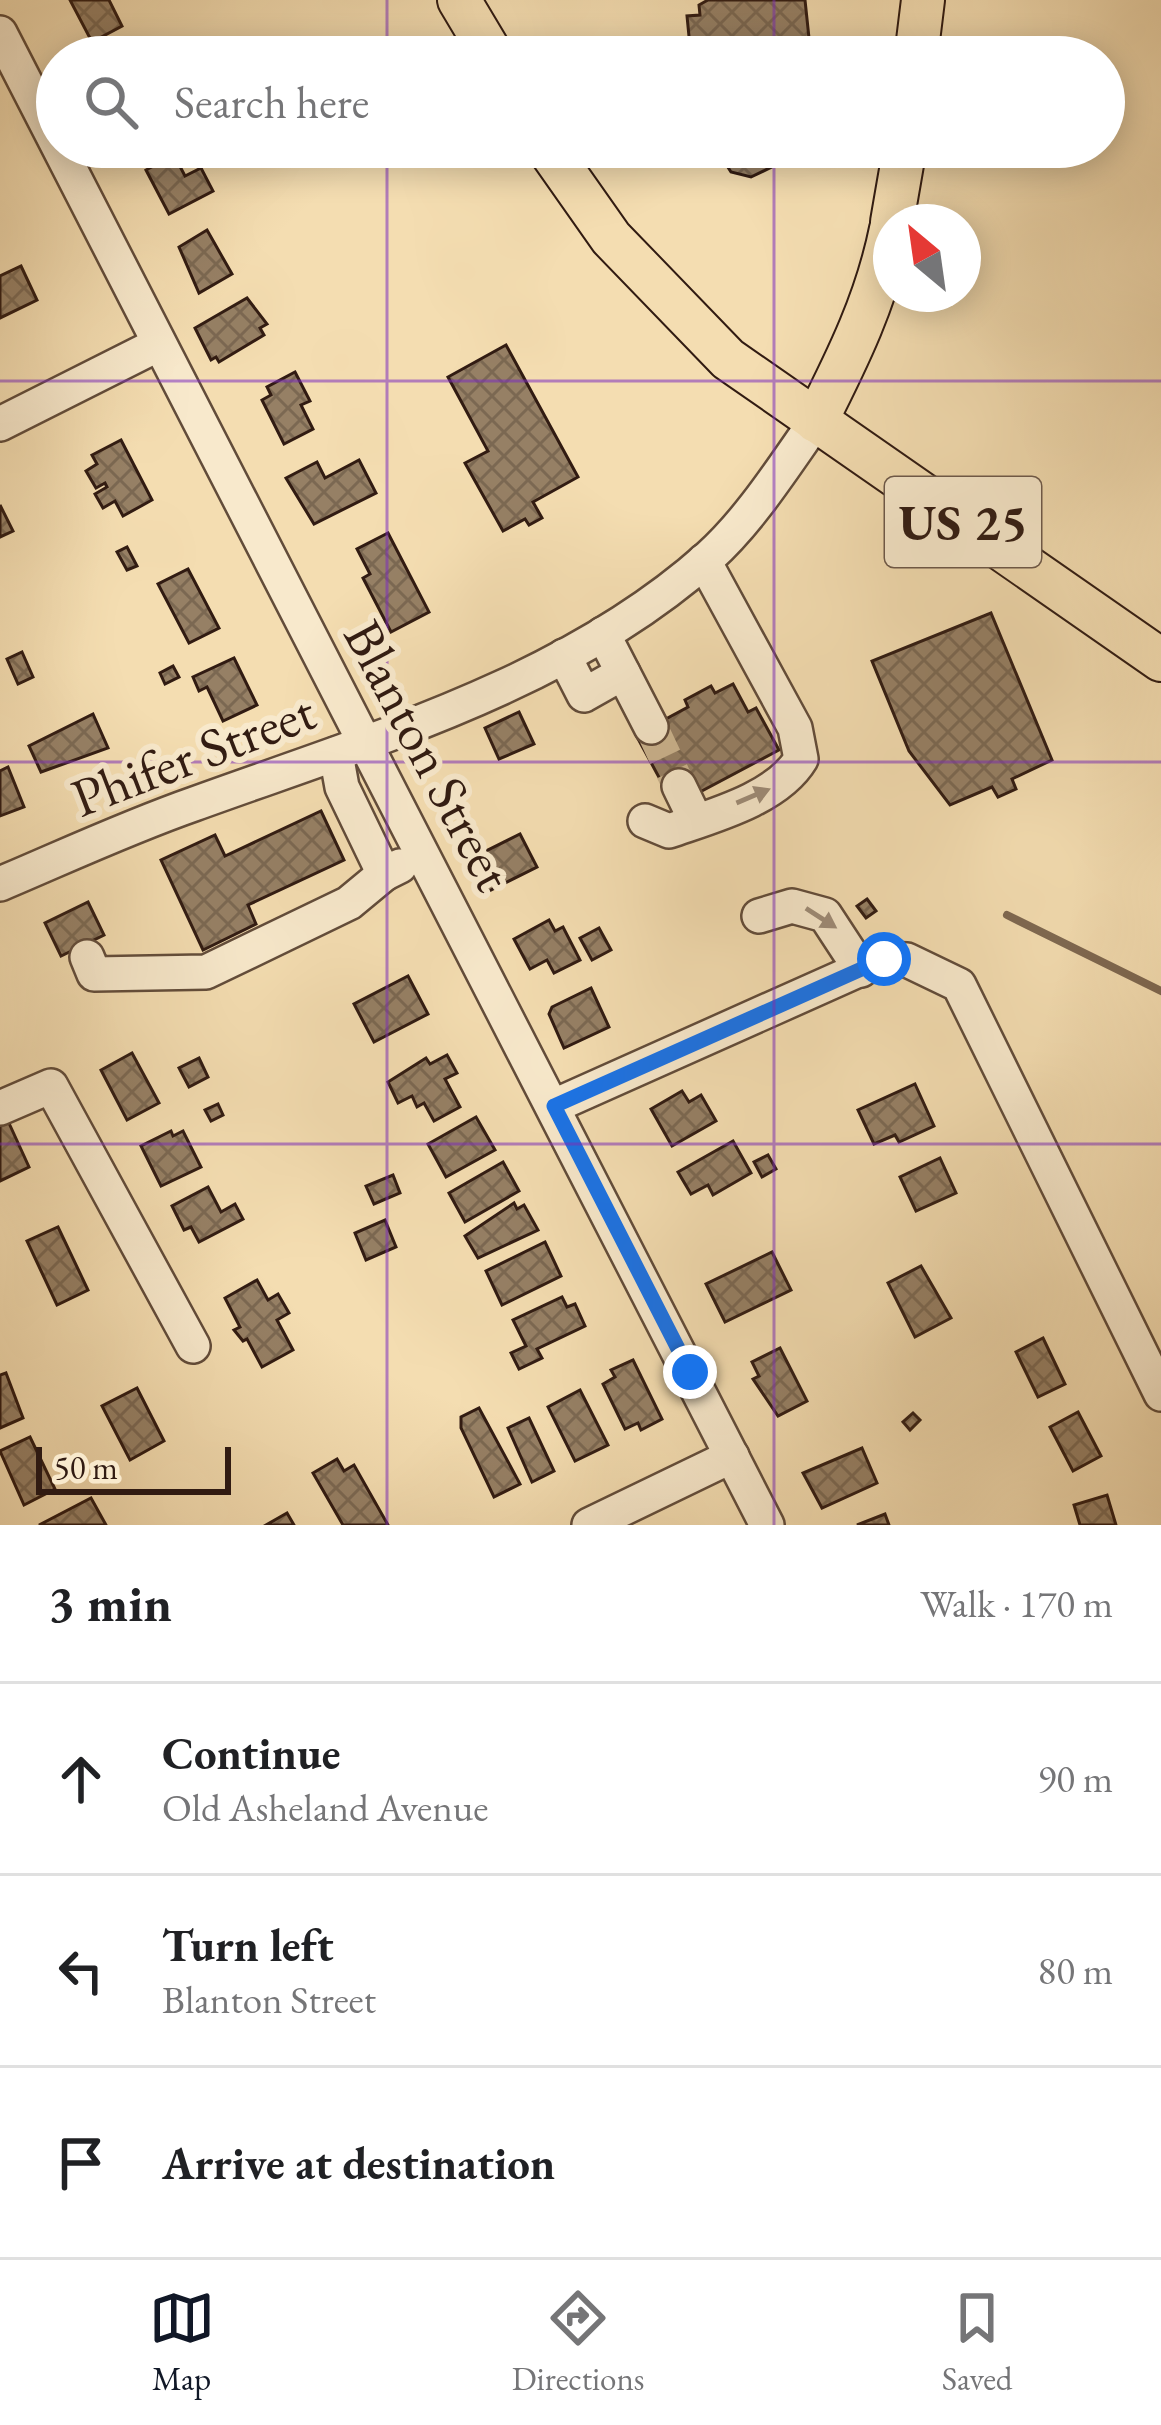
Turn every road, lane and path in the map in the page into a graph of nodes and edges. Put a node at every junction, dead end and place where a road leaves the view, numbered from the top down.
1 (459, 0) edge
2 (922, 0) edge
3 (0, 33) edge
4 (480, 36) edge
5 (918, 36) edge
6 (36, 105) edge
7 (68, 168) edge
8 (562, 168) edge
9 (902, 168) edge
10 (896, 204) edge
11 (873, 301) edge
12 (157, 345) junction
13 (816, 421) junction
14 (0, 424) edge
15 (704, 561) junction
16 (603, 634) junction
17 (564, 656) junction
18 (1161, 660) edge
19 (623, 673) junction
20 (651, 727) tunnel mouth
21 (351, 748) junction
22 (679, 786) tunnel mouth
23 (644, 821) dead end
24 (696, 821) junction
25 (424, 855) junction
26 (384, 874) junction
27 (0, 884) edge
28 (759, 916) dead end
29 (87, 957) dead end
30 (861, 970) junction
31 (554, 1106) junction
32 (0, 1108) edge
33 (193, 1346) dead end
34 (1161, 1394) edge
35 (732, 1456) junction
36 (590, 1525) edge
37 (767, 1525) edge

1 - 4 main road
2 - 5 main road
3 - 6 street, Blanton Street
7 - 12 street, Blanton Street
8 - 13 main road
9 - 10 main road
11 - 13 main road
12 - 14 street
12 - 21 street, Blanton Street
13 - 15 street, Phifer Street
13 - 18 main road, US 25
15 - 16 street, Phifer Street
24 -> 15 street
16 - 17 street, Phifer Street
16 - 19 street
17 - 19 street
17 - 21 street, Phifer Street
19 - 20 street
21 - 25 street, Blanton Street
21 - 26 street
21 - 27 street, Phifer Street
22 - 24 street
23 - 24 street
25 - 26 street
25 - 31 street, Blanton Street
26 - 29 street
28 -> 30 street
30 - 31 street
30 - 34 street
31 - 35 street, Blanton Street
32 - 33 street
35 - 36 street
35 - 37 street, Blanton Street

